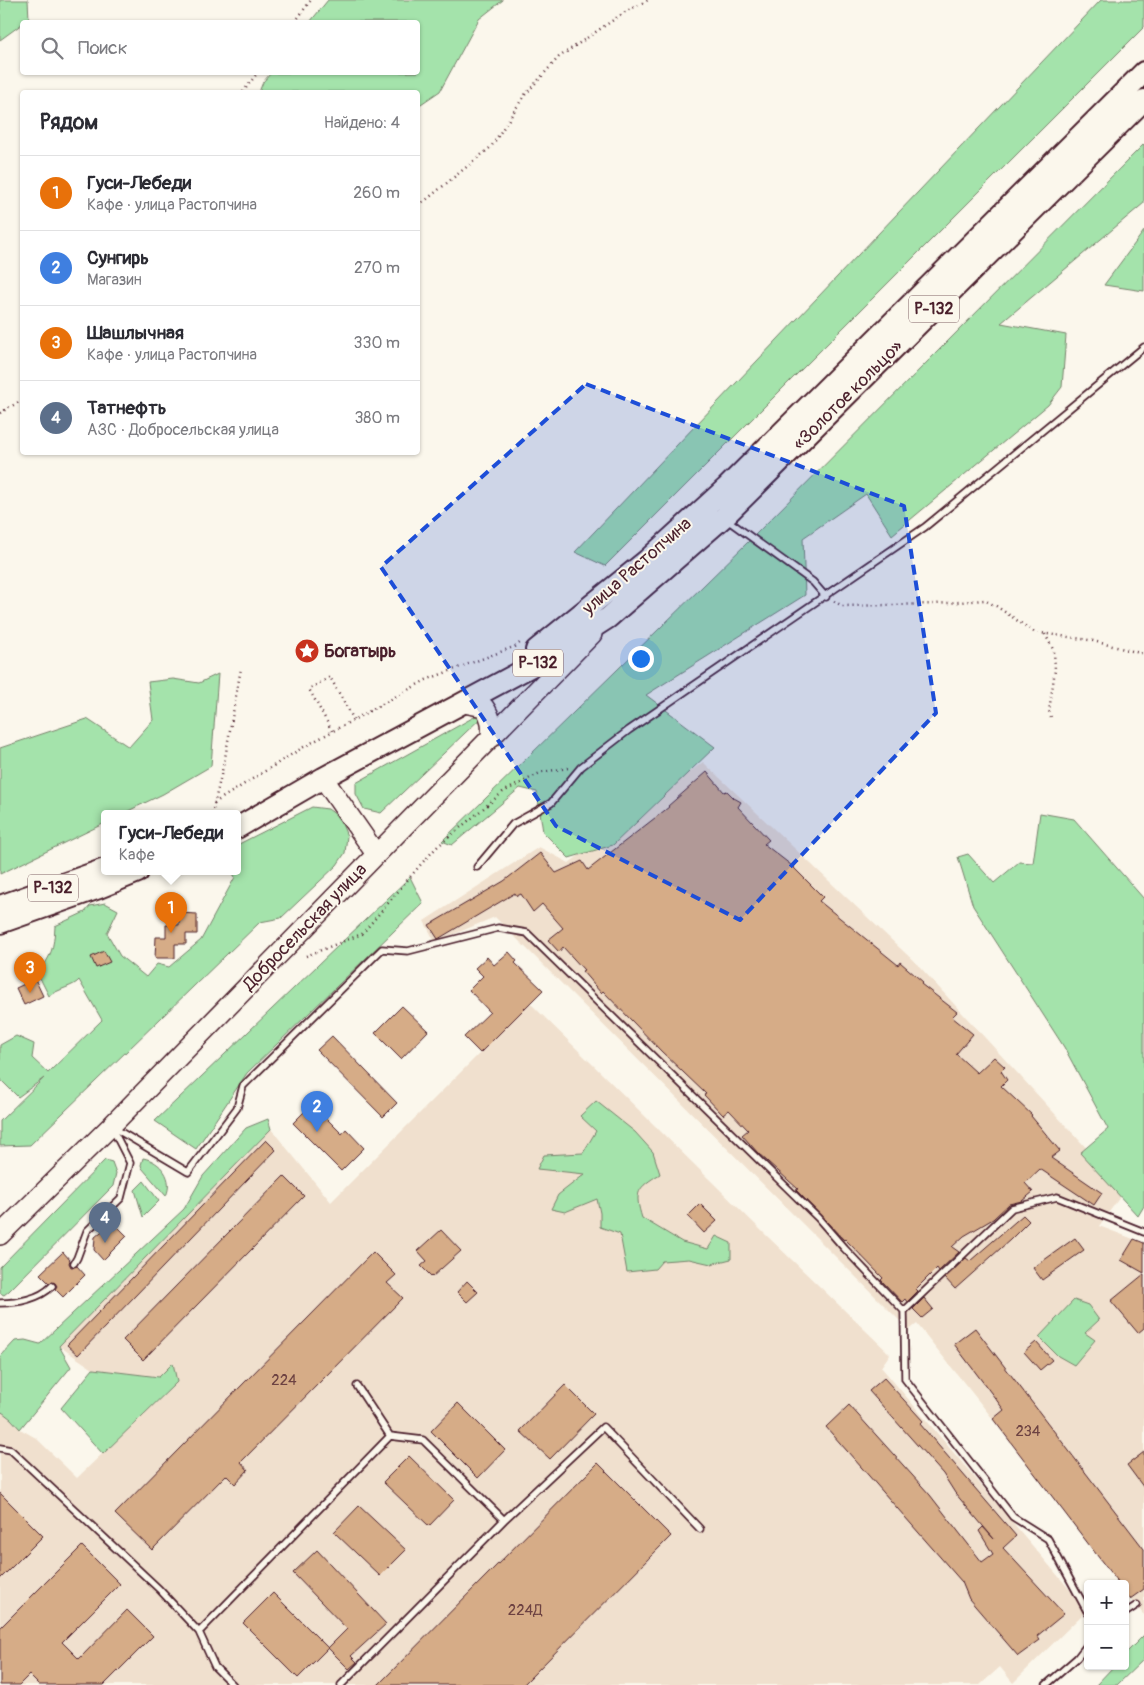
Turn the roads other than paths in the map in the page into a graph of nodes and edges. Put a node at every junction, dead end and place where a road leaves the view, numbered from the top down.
1 (1144, 72) edge
2 (1144, 100) edge
3 (1144, 347) edge
4 (798, 416) joint
5 (724, 517) junction
6 (826, 597) junction
7 (608, 618) junction
8 (464, 704) junction
9 (491, 738) junction
10 (323, 778) junction
11 (241, 812) edge
12 (241, 826) edge
13 (376, 854) junction
14 (477, 867) dead end
15 (101, 870) edge
16 (131, 875) edge
17 (0, 906) edge
18 (0, 923) edge
19 (111, 1126) junction
20 (1144, 1232) edge
21 (0, 1235) edge
22 (74, 1263) dead end
23 (52, 1286) dead end
24 (0, 1303) edge
25 (904, 1311) junction
26 (357, 1386) dead end
27 (390, 1436) junction
28 (0, 1448) edge
29 (504, 1520) junction
30 (700, 1529) dead end
31 (1084, 1605) edge
32 (1137, 1605) dead end
33 (1129, 1610) edge
34 (199, 1632) junction
35 (1084, 1649) edge
36 (233, 1685) edge
37 (340, 1685) edge
38 (1046, 1685) edge

1 - 4 highway, «Золотое кольцо» / Р-132
2 - 5 highway, «Золотое кольцо» / Р-132
3 - 6 lane
4 - 8 highway, улица Растопчина / Р-132
5 - 6 lane
5 - 7 highway, «Золотое кольцо» / Р-132
6 - 14 lane
7 - 8 highway, улица Растопчина / Р-132
7 - 9 main road, Добросельская улица
8 - 9 main road
8 - 10 highway, улица Растопчина / Р-132
9 - 13 main road, Добросельская улица
10 - 11 highway, улица Растопчина / Р-132
10 - 12 highway, улица Растопчина / Р-132
10 - 13 main road
13 - 19 main road, Добросельская улица
15 - 17 highway, Р-132
16 - 18 highway, Р-132
19 - 21 main road, Добросельская улица
19 - 22 lane
19 - 25 lane
20 - 25 lane
23 - 24 lane
25 - 31 lane
26 - 27 lane
27 - 29 lane
27 - 34 lane
28 - 34 lane
29 - 30 lane
29 - 37 lane
32 - 33 lane
34 - 36 lane
35 - 38 lane

